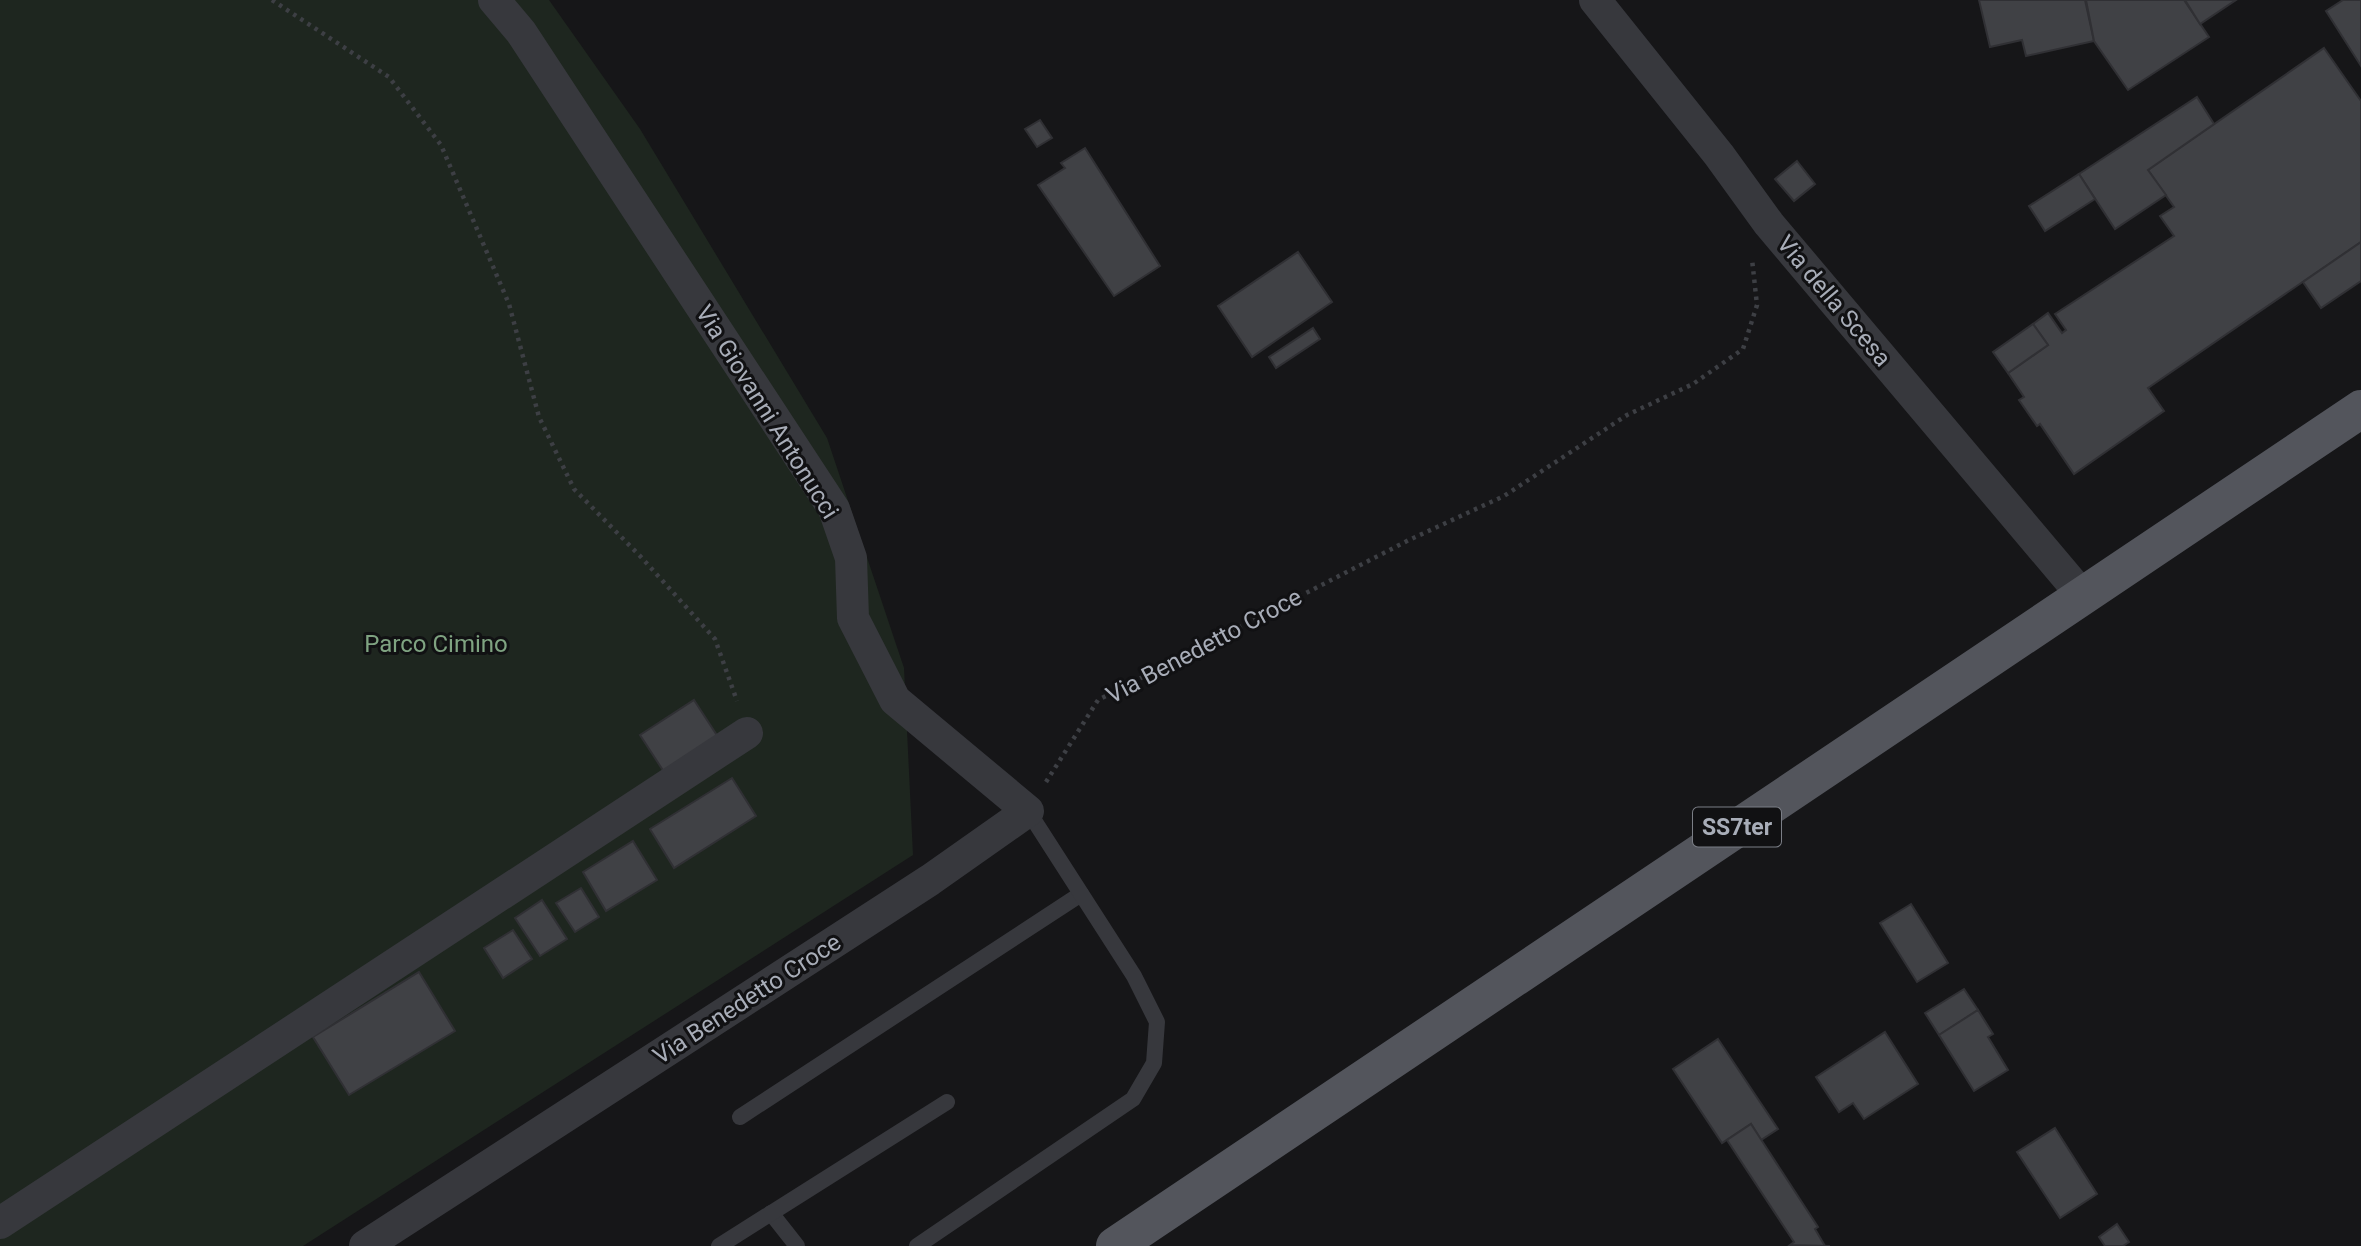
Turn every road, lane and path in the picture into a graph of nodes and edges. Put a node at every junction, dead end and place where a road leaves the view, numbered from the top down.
1 (272, 0) edge
2 (495, 0) edge
3 (1595, 0) edge
4 (1769, 224) junction
5 (2361, 409) edge
6 (2082, 595) junction
7 (747, 733) joint
8 (1028, 811) junction
9 (1081, 894) junction
10 (947, 1102) dead end
11 (740, 1117) dead end
12 (772, 1213) junction
13 (0, 1223) edge
14 (365, 1246) edge
15 (719, 1246) edge
16 (797, 1246) edge
17 (916, 1246) edge
18 (1115, 1246) edge

1 - 7 path
2 - 8 street, Via Giovanni Antonucci
3 - 4 street, Via della Scesa
4 - 6 street, Via della Scesa
4 - 8 path, Via Benedetto Croce
5 - 6 main road, SS7ter
6 - 18 main road, SS7ter
7 - 13 street
8 - 9 lane
8 - 14 street, Via Benedetto Croce
9 - 11 lane
9 - 17 lane
10 - 12 lane
12 - 15 lane
12 - 16 lane

